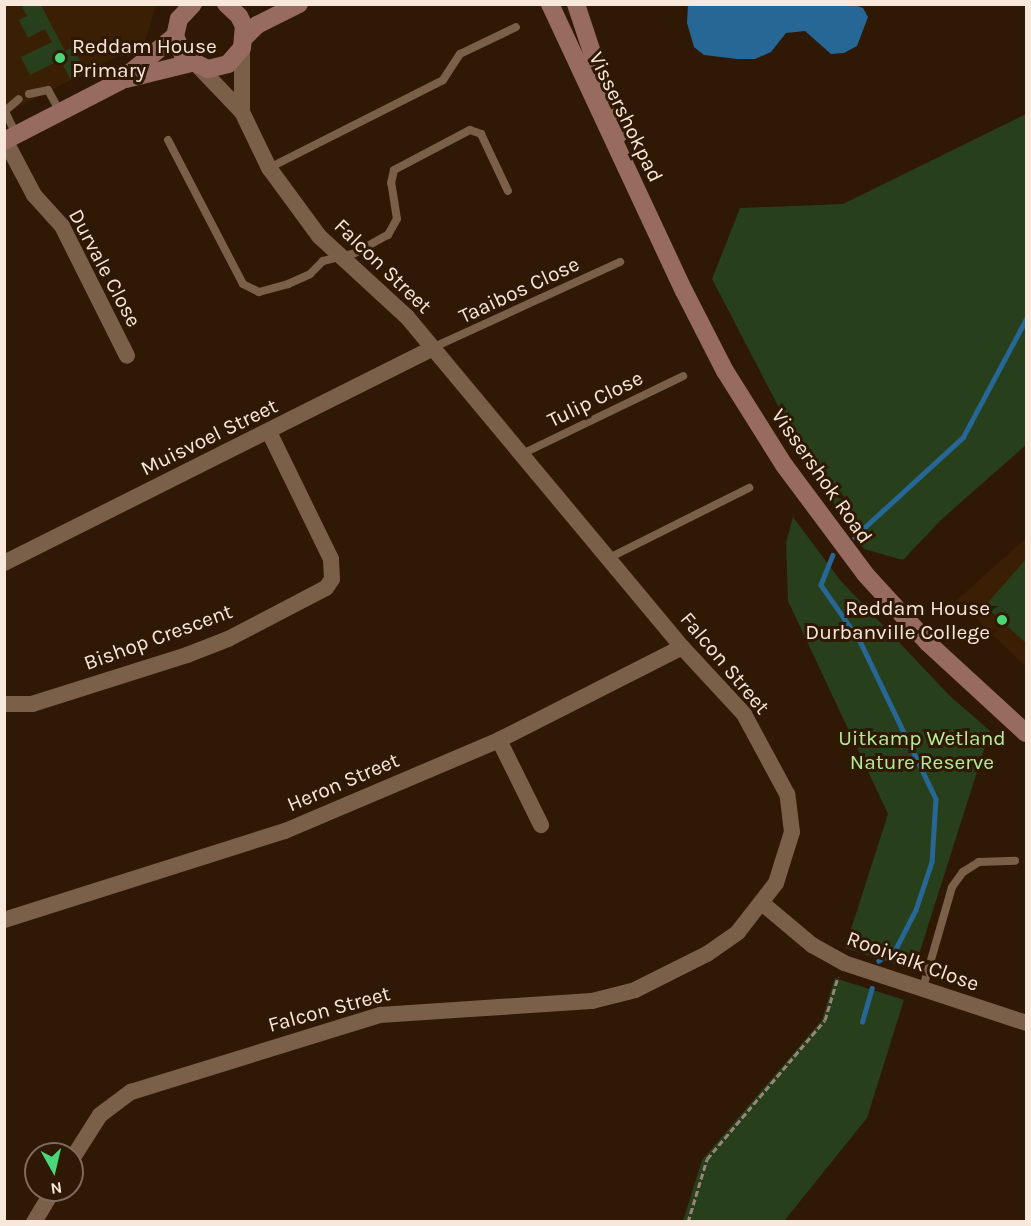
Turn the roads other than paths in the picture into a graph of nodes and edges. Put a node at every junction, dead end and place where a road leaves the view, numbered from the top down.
1 (193, 4) edge
2 (299, 4) edge
3 (550, 4) edge
4 (576, 4) edge
5 (232, 5) edge
6 (176, 20) edge
7 (516, 27) dead end
8 (243, 43) junction
9 (195, 65) junction
10 (120, 81) junction
11 (29, 94) dead end
12 (20, 99) dead end
13 (60, 112) junction
14 (242, 112) junction
15 (9, 138) edge
16 (168, 140) dead end
17 (269, 168) junction
18 (508, 191) dead end
19 (642, 201) junction
20 (339, 257) junction
21 (620, 262) dead end
22 (432, 349) junction
23 (127, 356) dead end
24 (683, 376) dead end
25 (269, 432) junction
26 (522, 454) junction
27 (749, 488) dead end
28 (609, 558) junction
29 (4, 563) edge
30 (682, 647) junction
31 (4, 704) edge
32 (1026, 733) edge
33 (499, 740) junction
34 (542, 825) dead end
35 (1015, 861) dead end
36 (763, 904) junction
37 (4, 920) edge
38 (922, 991) junction
39 (1026, 1023) edge
40 (83, 1142) edge
41 (46, 1202) edge
42 (34, 1221) edge

1 - 6 main road
2 - 8 main road
3 - 19 main road, Vissershokpad
4 - 19 main road, Vissershokpad
5 - 8 main road
6 - 9 main road
6 - 10 main road
7 - 17 lane
8 - 9 main road
8 - 14 street, Falcon Street
9 - 10 main road
9 - 14 street, Falcon Street
10 - 13 main road
11 - 13 lane
12 - 15 lane
13 - 15 main road
14 - 17 street, Falcon Street
15 - 23 street, Durvale Close
16 - 20 lane
17 - 20 street, Falcon Street
18 - 20 lane
19 - 32 main road, Vissershok Road
20 - 22 street, Falcon Street
21 - 22 lane, Taaibos Close
22 - 25 street, Muisvoel Street
22 - 26 street, Falcon Street
24 - 26 lane, Tulip Close
25 - 29 street, Muisvoel Street
25 - 31 street, Bishop Crescent
26 - 28 street, Falcon Street
27 - 28 lane
28 - 30 street, Falcon Street
30 - 33 street, Heron Street
30 - 36 street, Falcon Street
33 - 34 street
33 - 37 street, Heron Street
35 - 38 lane
36 - 38 street, Rooivalk Close
36 - 40 street, Falcon Street
38 - 39 street, Rooivalk Close
41 - 42 street

